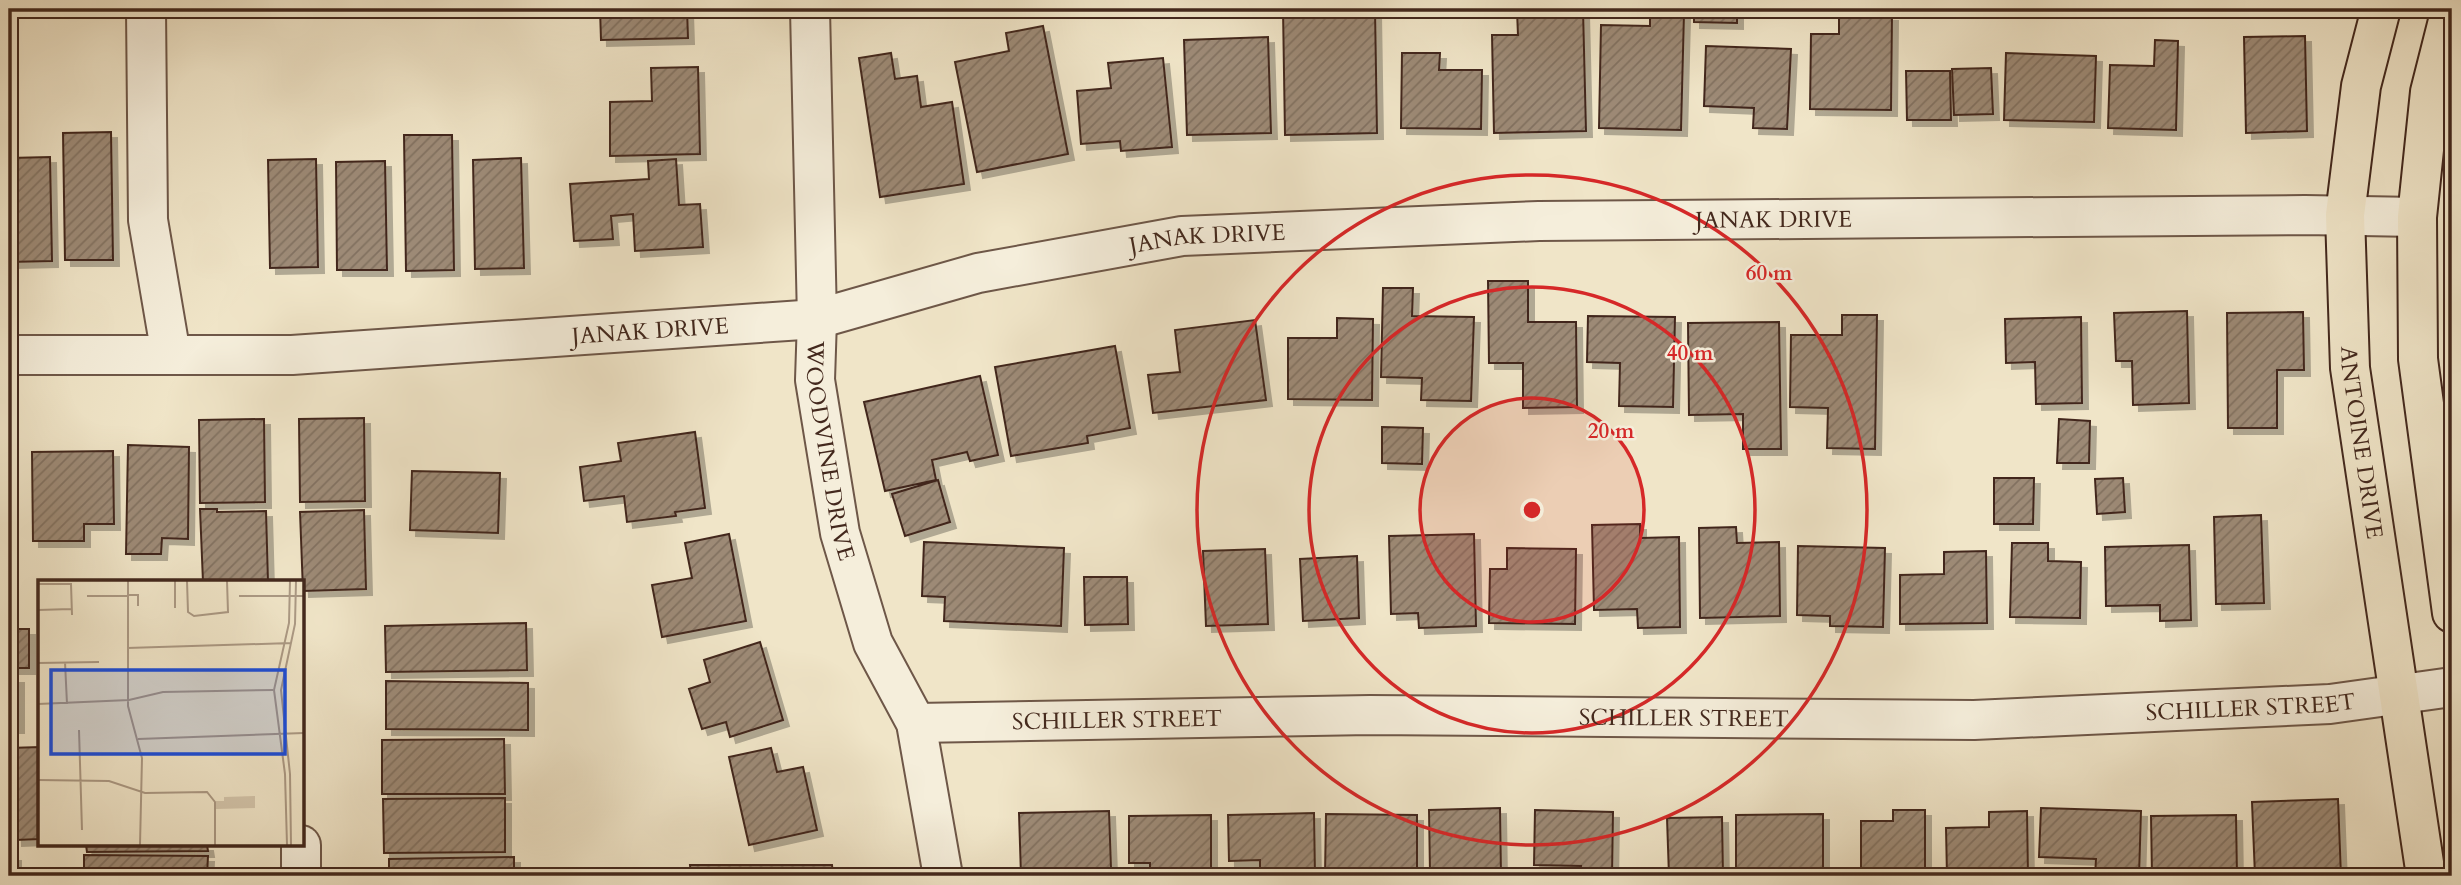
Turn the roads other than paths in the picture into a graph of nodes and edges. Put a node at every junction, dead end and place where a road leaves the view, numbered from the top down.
1 (146, 9) edge
2 (810, 9) edge
3 (2382, 9) edge
4 (2451, 9) edge
5 (2345, 215) junction
6 (2417, 217) junction
7 (817, 319) junction
8 (9, 355) edge
9 (171, 355) junction
10 (2452, 613) edge
11 (2452, 687) edge
12 (2399, 694) junction
13 (916, 723) junction
14 (300, 846) edge
15 (301, 876) edge
16 (943, 876) edge
17 (2426, 876) edge

1 - 9 street
2 - 7 street, WOODVINE DRIVE
3 - 5 main road, ANTOINE DRIVE
4 - 6 main road
5 - 6 street, JANAK DRIVE
5 - 7 street, JANAK DRIVE
5 - 12 main road, ANTOINE DRIVE
6 - 10 main road
7 - 9 street, JANAK DRIVE
7 - 13 street, WOODVINE DRIVE
8 - 9 street, JANAK DRIVE
11 - 12 street, SCHILLER STREET
12 - 13 street, SCHILLER STREET
12 - 17 main road, ANTOINE DRIVE
13 - 16 street, WOODVINE DRIVE
14 - 15 street

